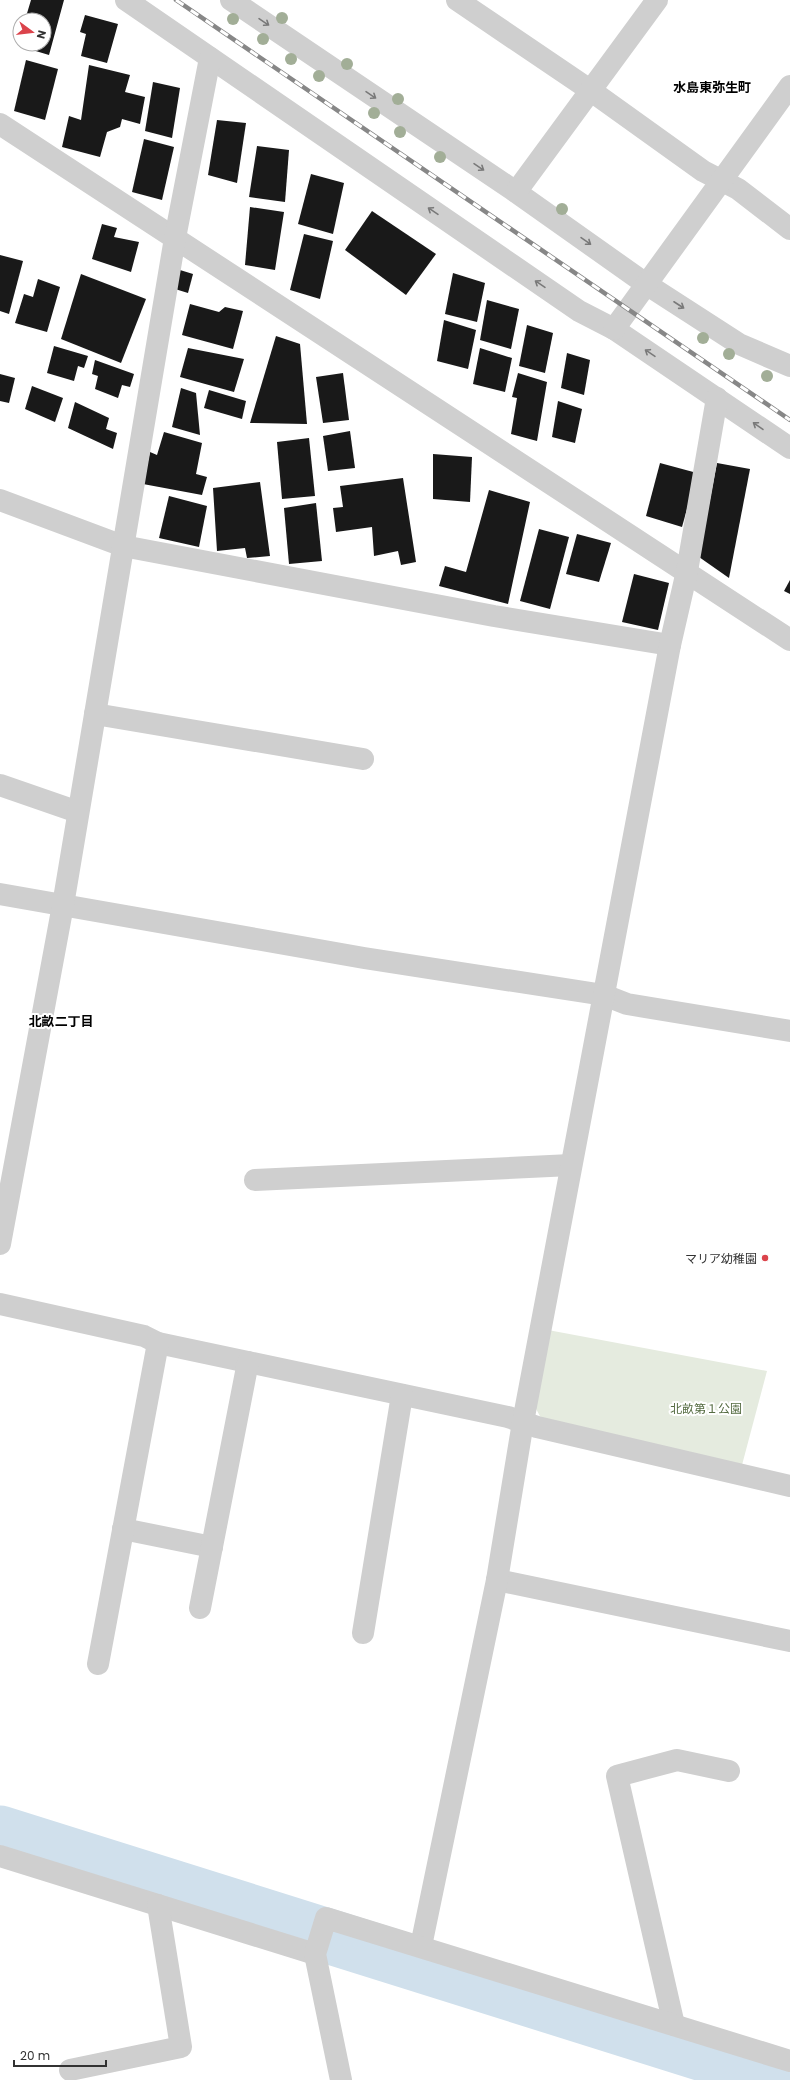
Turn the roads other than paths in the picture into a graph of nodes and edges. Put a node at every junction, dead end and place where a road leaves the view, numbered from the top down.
1 (126, 0) edge
2 (231, 0) edge
3 (457, 0) edge
4 (657, 0) edge
5 (210, 58) junction
6 (790, 86) edge
7 (590, 90) junction
8 (0, 124) edge
9 (721, 180) junction
10 (516, 192) junction
11 (790, 229) edge
12 (175, 238) junction
13 (646, 284) junction
14 (614, 329) junction
15 (786, 358) edge
16 (718, 398) junction
17 (790, 448) edge
18 (0, 500) edge
19 (123, 546) junction
20 (687, 571) junction
21 (790, 640) edge
22 (670, 645) junction
23 (95, 714) junction
24 (363, 759) dead end
25 (0, 785) edge
26 (78, 812) junction
27 (0, 894) edge
28 (63, 905) junction
29 (604, 995) junction
30 (790, 1031) edge
31 (571, 1165) junction
32 (255, 1180) dead end
33 (0, 1244) edge
34 (0, 1304) edge
35 (158, 1343) junction
36 (248, 1362) junction
37 (402, 1395) junction
38 (523, 1422) junction
39 (790, 1486) edge
40 (123, 1529) junction
41 (212, 1548) junction
42 (497, 1580) junction
43 (200, 1608) dead end
44 (363, 1633) dead end
45 (790, 1642) edge
46 (98, 1664) dead end
47 (729, 1770) dead end
48 (0, 1856) edge
49 (158, 1905) junction
50 (421, 1946) junction
51 (316, 1952) junction
52 (674, 2025) junction
53 (790, 2061) edge
54 (70, 2070) dead end
55 (341, 2080) edge

1 - 5 street
2 -> 10 street
3 - 7 street
4 - 7 street
5 - 12 street
14 -> 5 street
6 - 9 street
7 - 9 street
7 - 10 street
8 - 12 street
9 - 11 street
9 - 13 street
10 -> 13 street
12 - 19 street
12 - 20 street
13 - 14 street
13 -> 15 street
16 -> 14 street
17 -> 16 street
16 - 20 street
18 - 19 street
19 - 22 street
19 - 23 street
20 - 21 street
20 - 22 street
22 - 29 street
23 - 24 street
23 - 26 street
25 - 26 street
26 - 28 street
27 - 28 street
28 - 29 street
28 - 33 street
29 - 30 street
29 - 31 street
31 - 32 street
31 - 38 street
34 - 35 street
35 - 36 street
35 - 40 street
36 - 37 street
36 - 41 street
37 - 38 street
37 - 44 street
38 - 39 street
38 - 42 street
40 - 41 street
40 - 46 street
41 - 43 street
42 - 45 street
42 - 50 street
47 - 52 street
48 - 49 street
49 - 51 street
49 - 54 street
50 - 51 street
50 - 52 street
51 - 55 street
52 - 53 street

